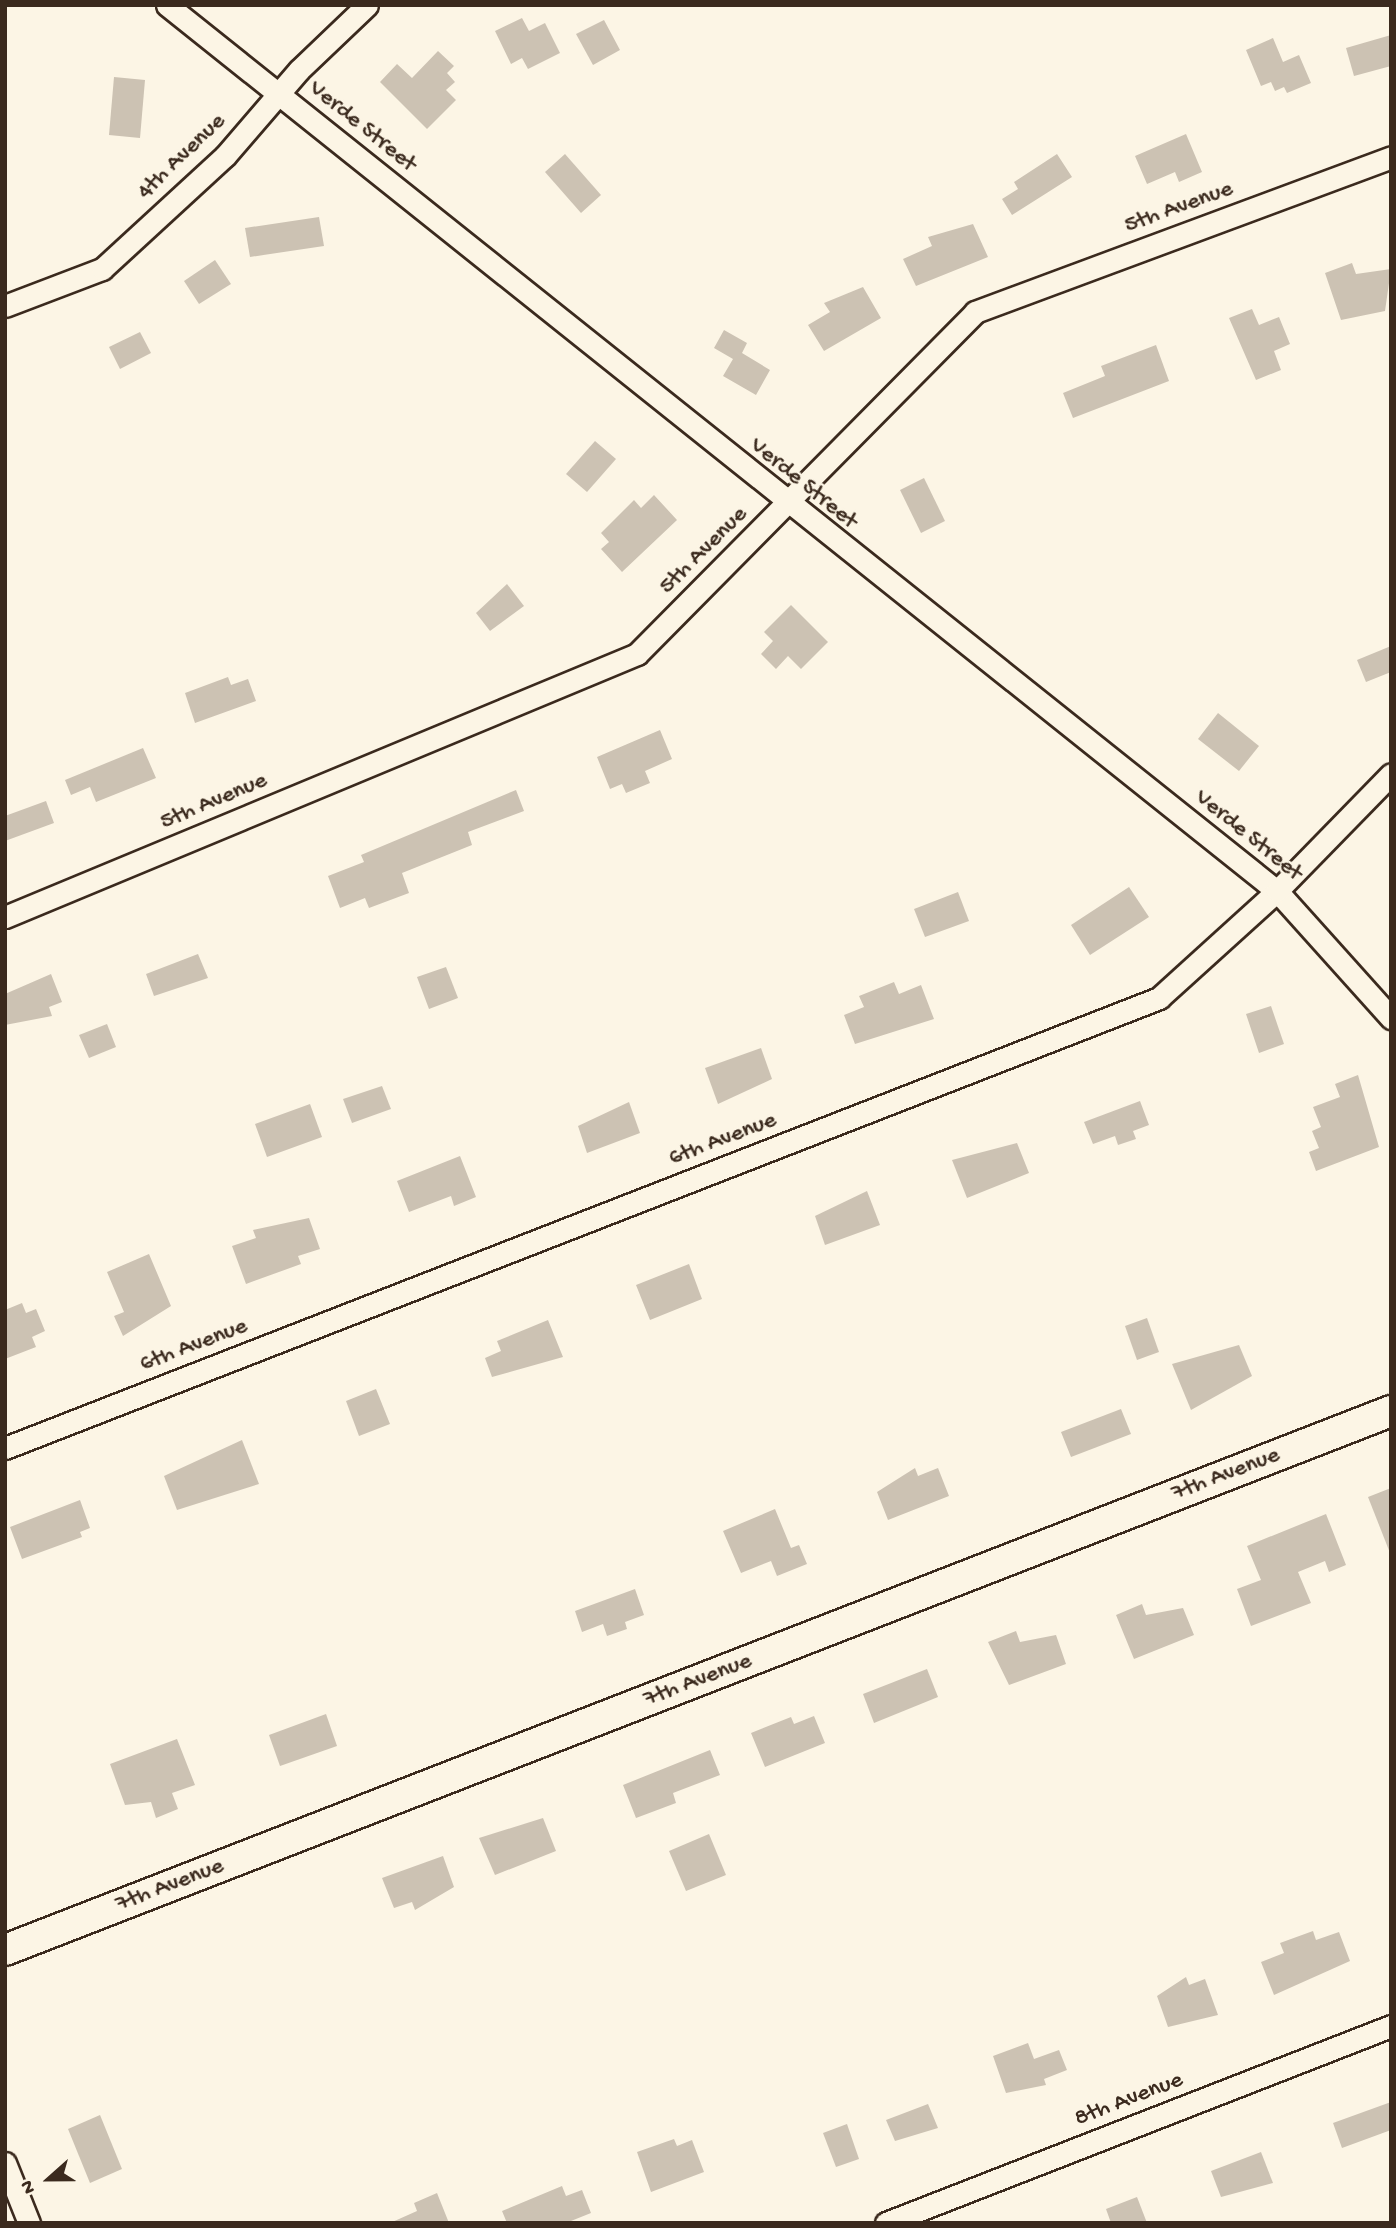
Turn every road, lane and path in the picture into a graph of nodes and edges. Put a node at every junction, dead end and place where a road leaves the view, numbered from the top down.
1 (167, 5) edge
2 (366, 5) edge
3 (279, 94) junction
4 (1391, 157) edge
5 (5, 306) edge
6 (787, 505) junction
7 (1391, 774) edge
8 (1277, 891) junction
9 (5, 917) edge
10 (1391, 1018) edge
11 (1391, 1411) edge
12 (5, 1448) edge
13 (5, 1950) edge
14 (1391, 2026) edge
15 (5, 2163) edge
16 (29, 2223) edge
17 (886, 2223) edge

1 - 3 street, Verde Street
2 - 3 street, 4th Avenue
3 - 5 street, 4th Avenue
3 - 6 street, Verde Street
4 - 6 street, 5th Avenue
6 - 8 street, Verde Street
6 - 9 street, 5th Avenue
7 - 8 street, 6th Avenue
8 - 10 street, Verde Street
8 - 12 street, 6th Avenue
11 - 13 street, 7th Avenue
14 - 17 street, 8th Avenue
15 - 16 street

